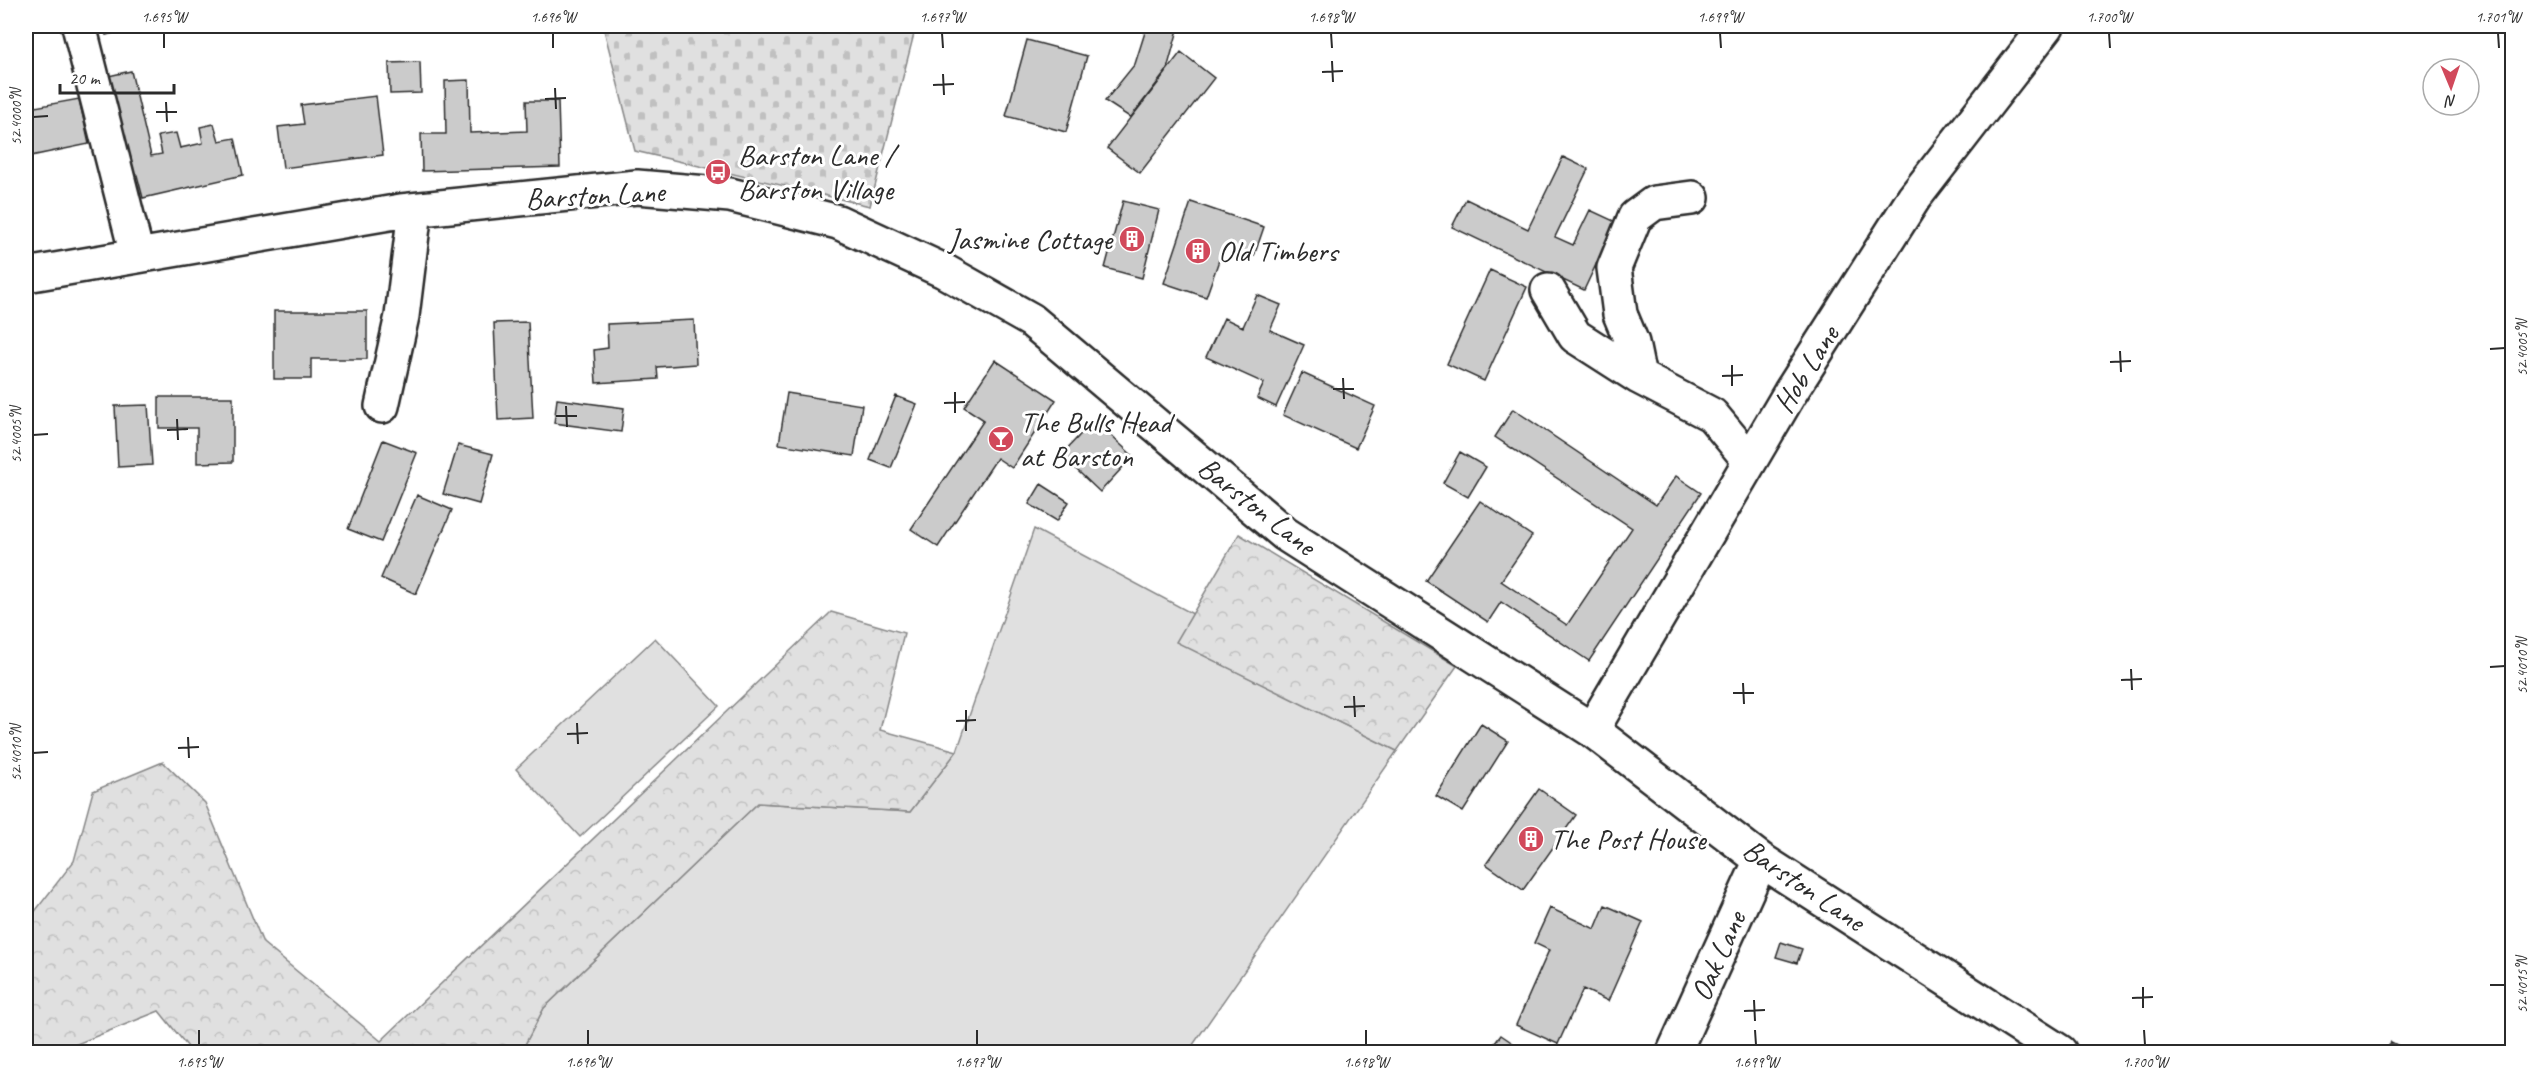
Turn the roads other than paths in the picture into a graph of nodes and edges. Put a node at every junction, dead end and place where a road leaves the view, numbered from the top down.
1 (79, 26) edge
2 (2047, 26) edge
3 (1692, 198) dead end
4 (416, 210) junction
5 (137, 255) junction
6 (26, 275) edge
7 (1548, 290) dead end
8 (1639, 377) junction
9 (382, 406) dead end
10 (1750, 461) junction
11 (1592, 730) junction
12 (1761, 860) junction
13 (1674, 1053) edge
14 (2060, 1053) edge

1 - 5 street
2 - 10 street, Hob Lane
3 - 8 street
4 - 5 street, Barston Lane
4 - 9 street
4 - 11 street, Barston Lane
5 - 6 street, Barston Lane
7 - 8 street
8 - 10 street
10 - 11 street, Hob Lane
11 - 12 street, Barston Lane
12 - 13 street, Oak Lane
12 - 14 street, Barston Lane

